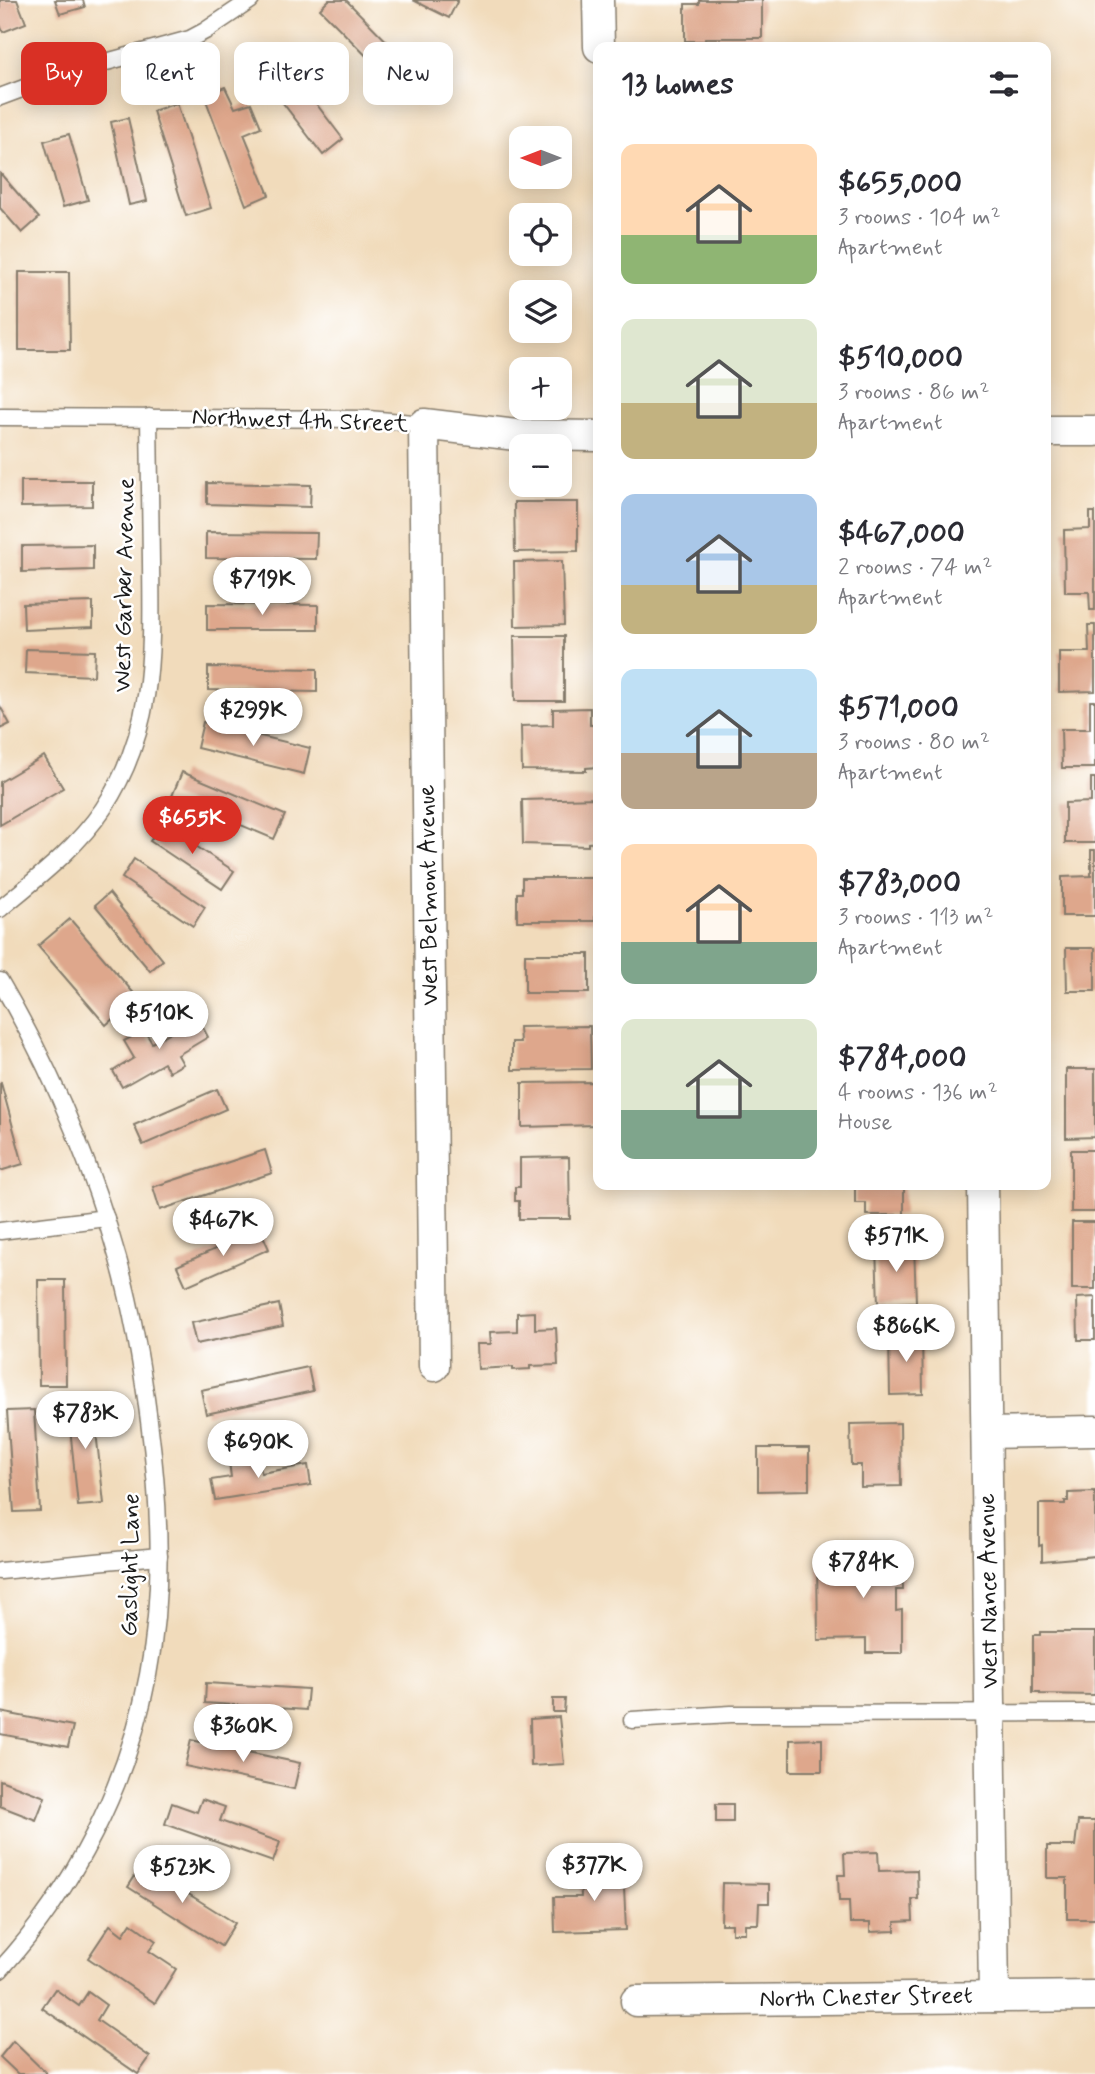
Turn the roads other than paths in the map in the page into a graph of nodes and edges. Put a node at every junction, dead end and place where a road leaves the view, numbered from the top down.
1 (251, 0) edge
2 (598, 0) edge
3 (599, 42) edge
4 (0, 97) edge
5 (0, 417) edge
6 (149, 417) junction
7 (424, 424) junction
8 (1051, 431) edge
9 (1095, 431) edge
10 (593, 436) edge
11 (0, 909) edge
12 (0, 981) edge
13 (983, 1190) edge
14 (106, 1218) junction
15 (0, 1231) edge
16 (434, 1366) dead end
17 (1095, 1431) edge
18 (986, 1433) junction
19 (159, 1556) junction
20 (0, 1571) edge
21 (990, 1712) junction
22 (1095, 1713) edge
23 (632, 1720) dead end
24 (0, 1970) edge
25 (1095, 1996) edge
26 (994, 1997) junction
27 (636, 2001) dead end

1 - 4 lane
2 - 3 street
5 - 6 lane, Northwest 4th Street
6 - 7 lane, Northwest 4th Street
6 - 11 lane, West Garber Avenue
7 - 10 street, Northwest 4th Street
7 - 16 street, West Belmont Avenue
8 - 9 street
12 - 14 lane, Gaslight Lane
13 - 18 street, West Nance Avenue
14 - 15 lane
14 - 19 lane, Gaslight Lane
17 - 18 street
18 - 21 street, West Nance Avenue
19 - 20 lane
19 - 24 lane, Gaslight Lane
21 - 22 lane
21 - 23 lane
21 - 26 street, West Nance Avenue
25 - 26 street, North Chester Street
26 - 27 street, North Chester Street

